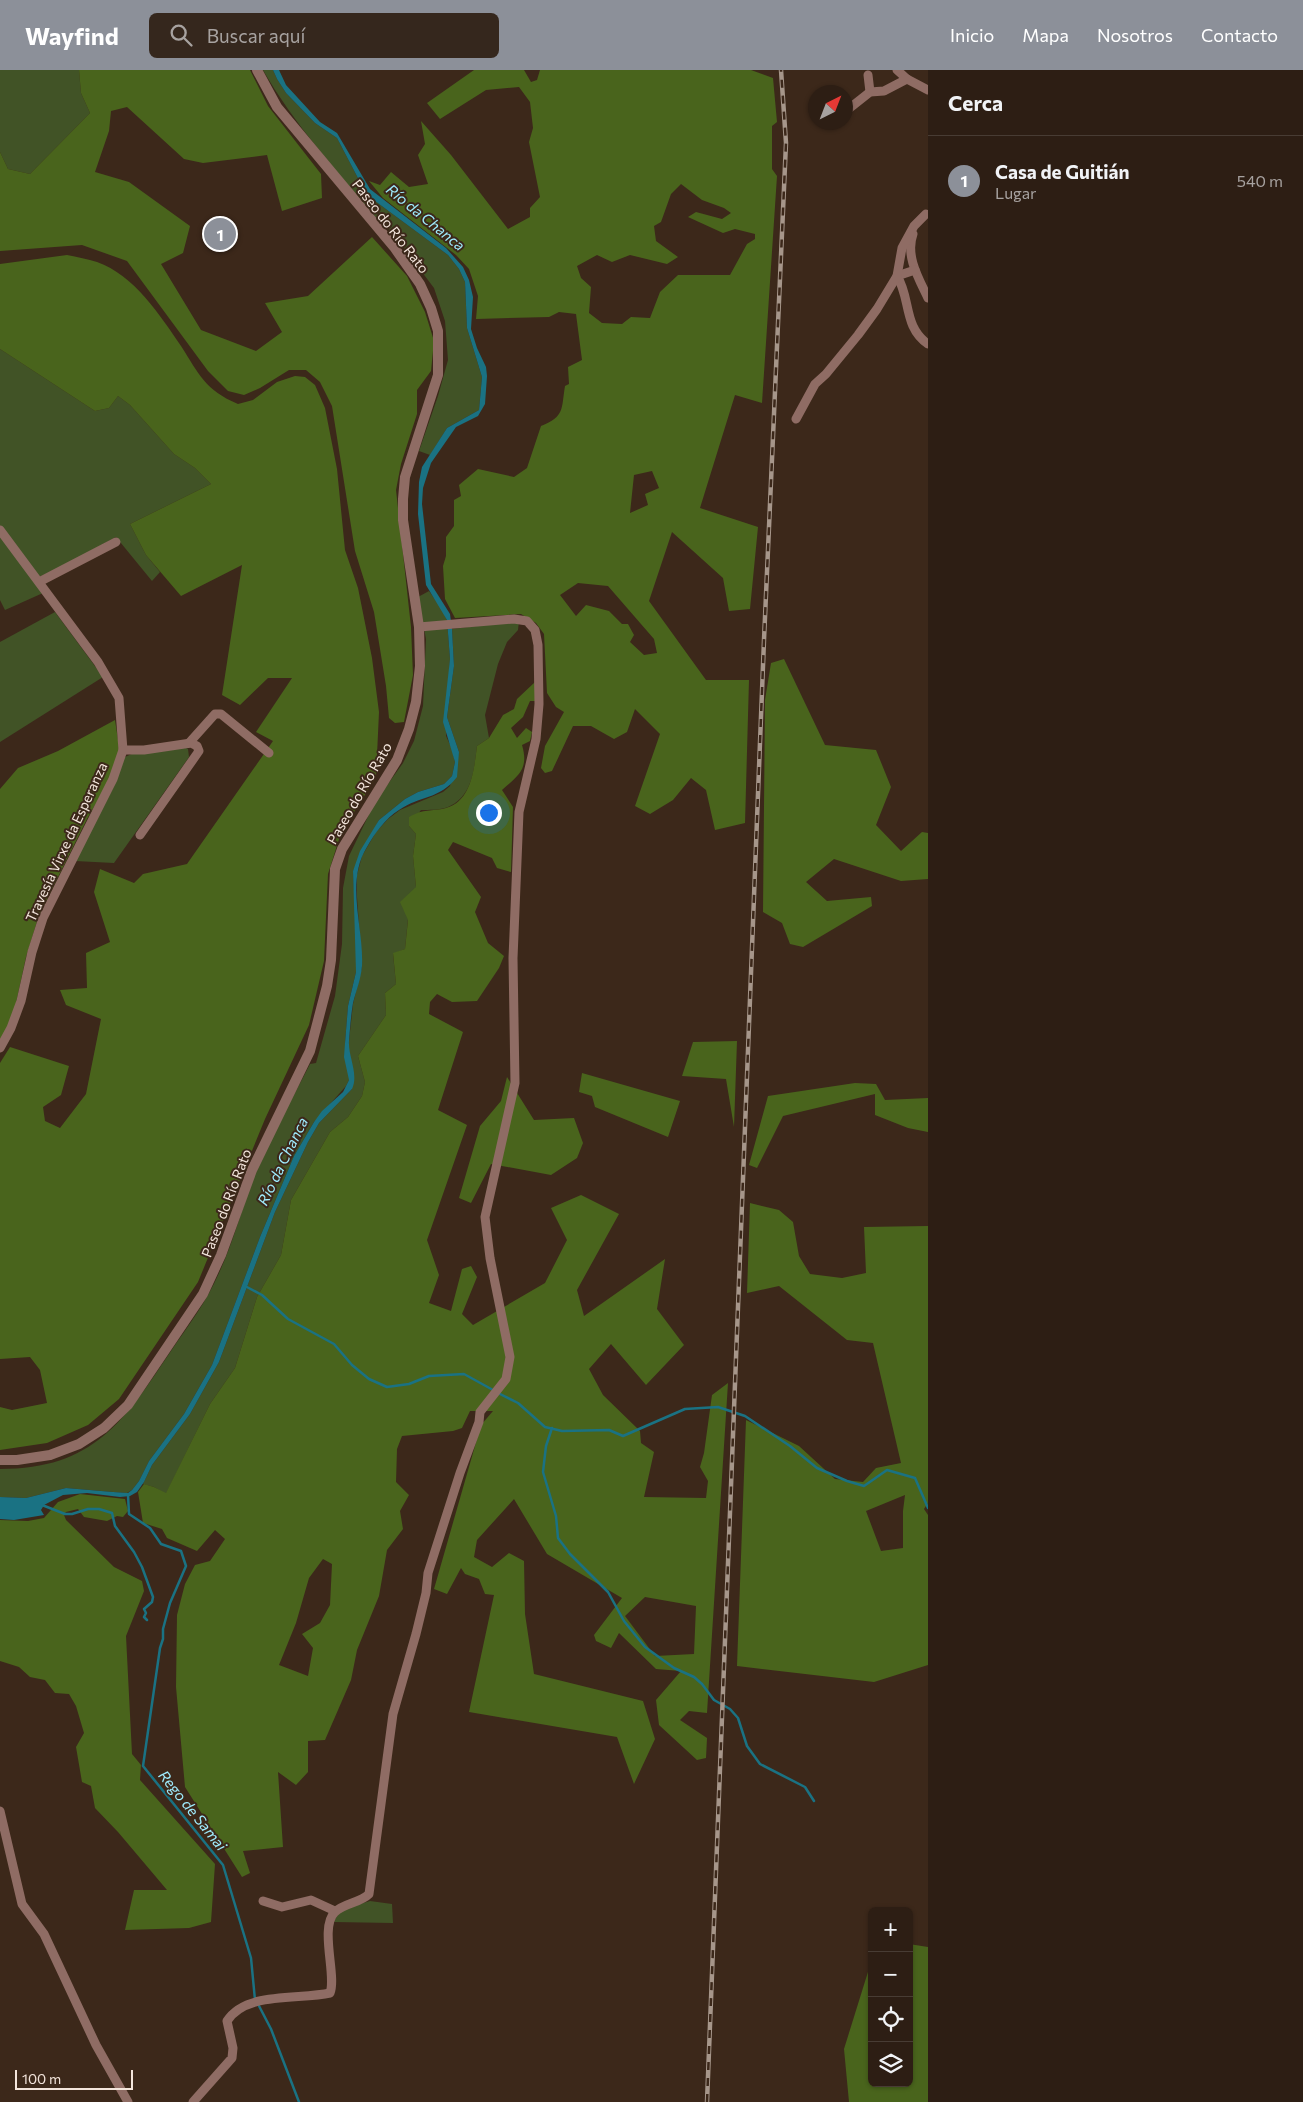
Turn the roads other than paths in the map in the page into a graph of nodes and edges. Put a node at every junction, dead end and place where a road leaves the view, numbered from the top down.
1 (257, 70) edge
2 (897, 70) edge
3 (868, 75) dead end
4 (907, 80) junction
5 (928, 90) edge
6 (870, 92) junction
7 (853, 105) edge
8 (927, 212) edge
9 (915, 270) junction
10 (897, 276) junction
11 (928, 298) edge
12 (928, 344) edge
13 (796, 419) dead end
14 (0, 530) edge
15 (116, 542) dead end
16 (39, 582) junction
17 (423, 626) junction
18 (188, 743) junction
19 (123, 750) junction
20 (269, 753) dead end
21 (140, 835) dead end
22 (0, 1048) edge
23 (0, 1460) edge
24 (0, 1811) edge
25 (263, 1901) dead end
26 (335, 1911) junction
27 (128, 2102) edge
28 (194, 2102) edge

1 - 17 street, Paseo do Río Rato
2 - 4 street
3 - 6 street
4 - 5 street
4 - 6 street
6 - 7 street
8 - 9 street
8 - 10 street
9 - 10 street
9 - 11 street
10 - 12 street
10 - 13 street
14 - 16 street, Travesía Virxe da Esperanza
15 - 16 street
16 - 19 street, Travesía Virxe da Esperanza
17 - 23 street, Paseo do Río Rato
17 - 26 street
18 - 19 street
18 - 20 street
18 - 21 street
19 - 22 street, Travesía Virxe da Esperanza
24 - 27 street
25 - 26 street
26 - 28 street

